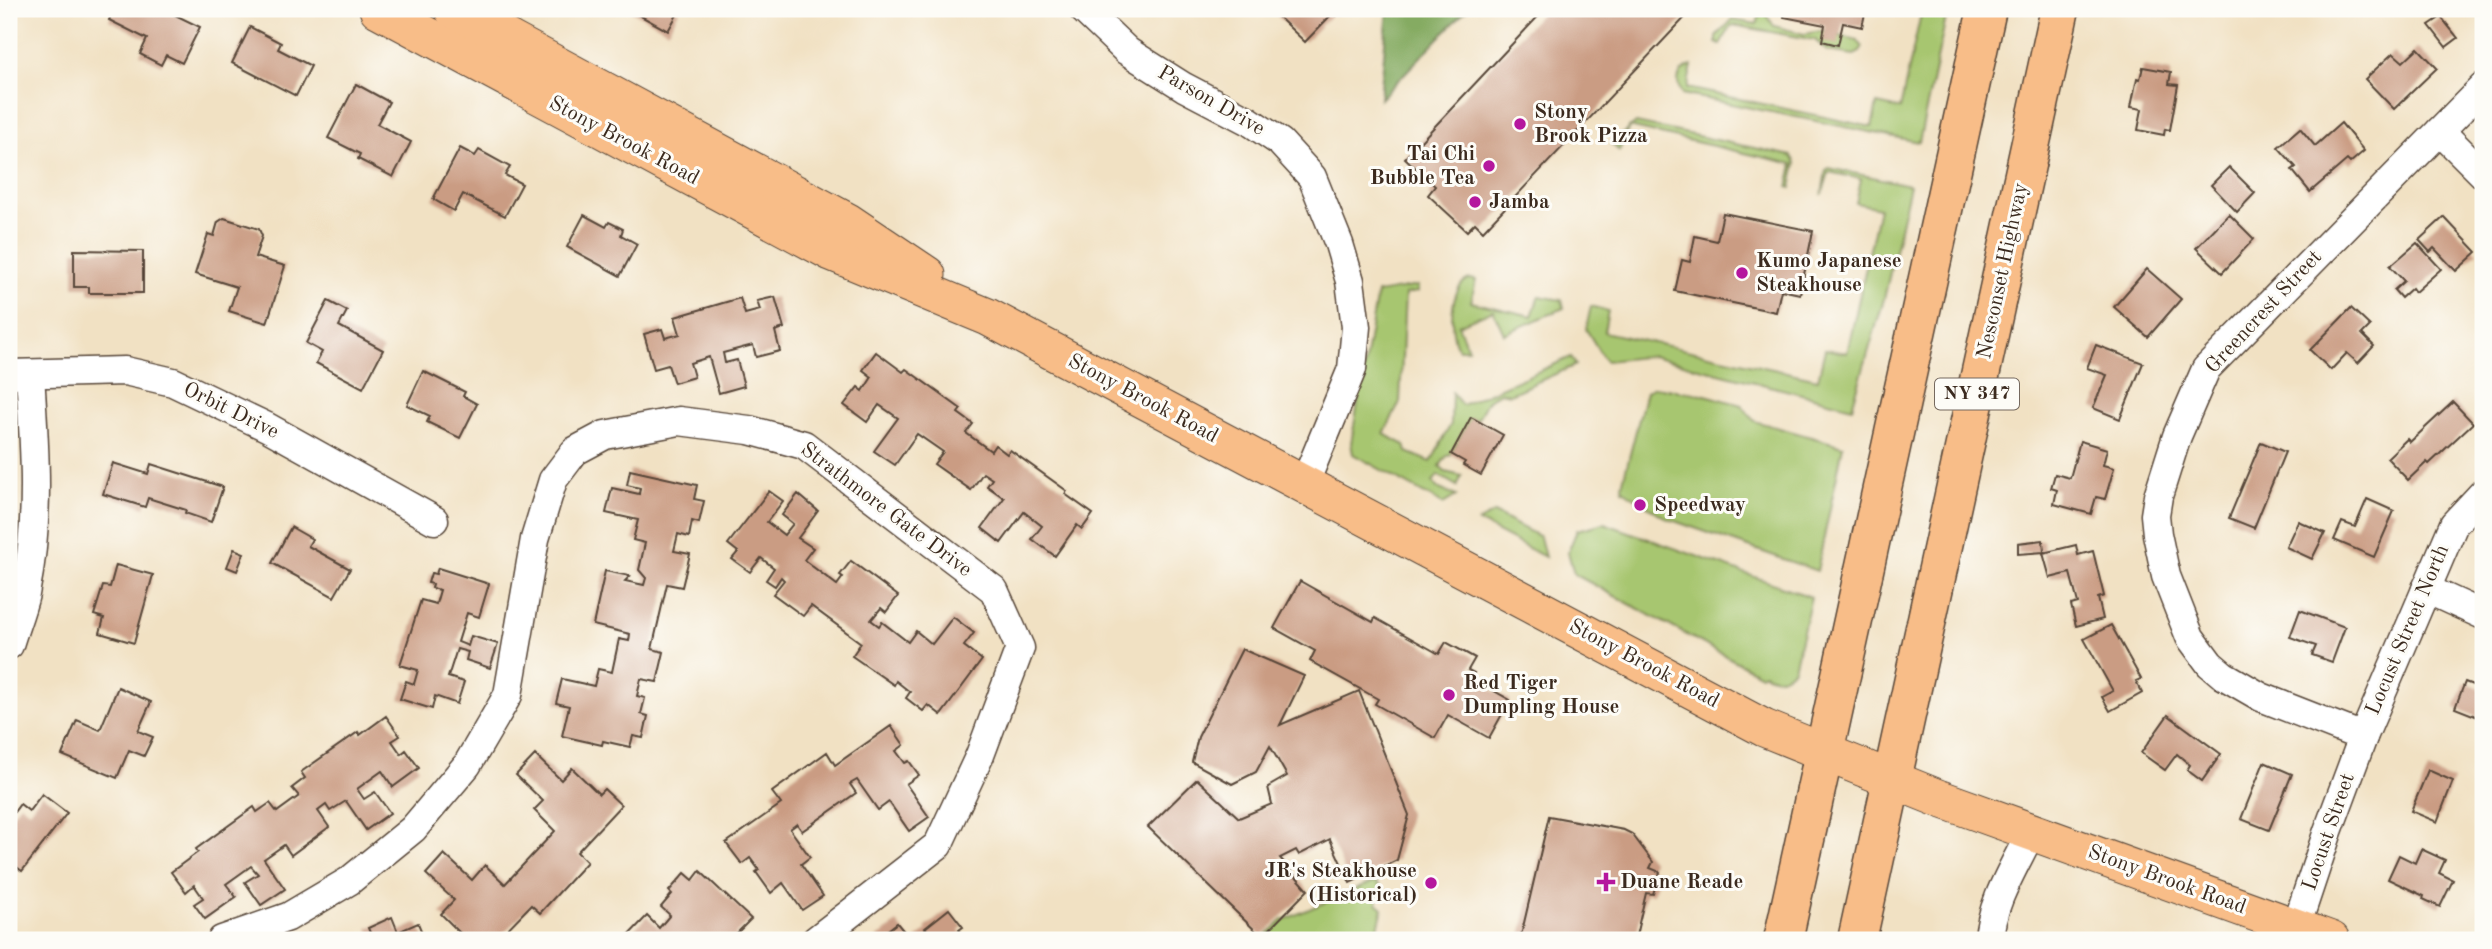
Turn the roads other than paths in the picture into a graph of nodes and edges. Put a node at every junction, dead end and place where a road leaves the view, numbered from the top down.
1 (378, 9) edge
2 (453, 9) edge
3 (1083, 9) edge
4 (1987, 9) edge
5 (2060, 9) edge
6 (2483, 87) edge
7 (2440, 131) junction
8 (2483, 174) edge
9 (988, 317) junction
10 (19, 374) edge
11 (1304, 485) junction
12 (2483, 493) edge
13 (434, 520) dead end
14 (2426, 589) junction
15 (2483, 615) edge
16 (9, 645) edge
17 (2363, 737) junction
18 (1824, 753) junction
19 (1892, 780) junction
20 (2031, 832) junction
21 (2297, 927) junction
22 (222, 940) edge
23 (816, 940) edge
24 (1783, 940) edge
25 (1857, 940) edge
26 (1989, 940) edge
27 (2331, 940) edge

1 - 9 main road, Stony Brook Road
2 - 9 main road, Stony Brook Road
3 - 11 street, Parson Drive
4 - 18 highway, NY 347
5 - 19 highway, Nesconset Highway / NY 347
6 - 7 street, Greencrest Street
7 - 8 street
7 - 17 street, Greencrest Street
9 - 11 main road, Stony Brook Road
10 - 13 street, Orbit Drive
10 - 16 street
11 - 18 main road, Stony Brook Road
12 - 14 street, Locust Street North
14 - 15 street
14 - 17 street, Locust Street North
17 - 21 street, Locust Street
18 - 19 main road, Stony Brook Road
18 - 24 highway, NY 347
19 - 20 main road, Stony Brook Road
19 - 25 highway, NY 347
20 - 21 main road, Stony Brook Road
20 - 26 street
21 - 27 main road, Stony Brook Road
22 - 23 street, Strathmore Gate Drive

